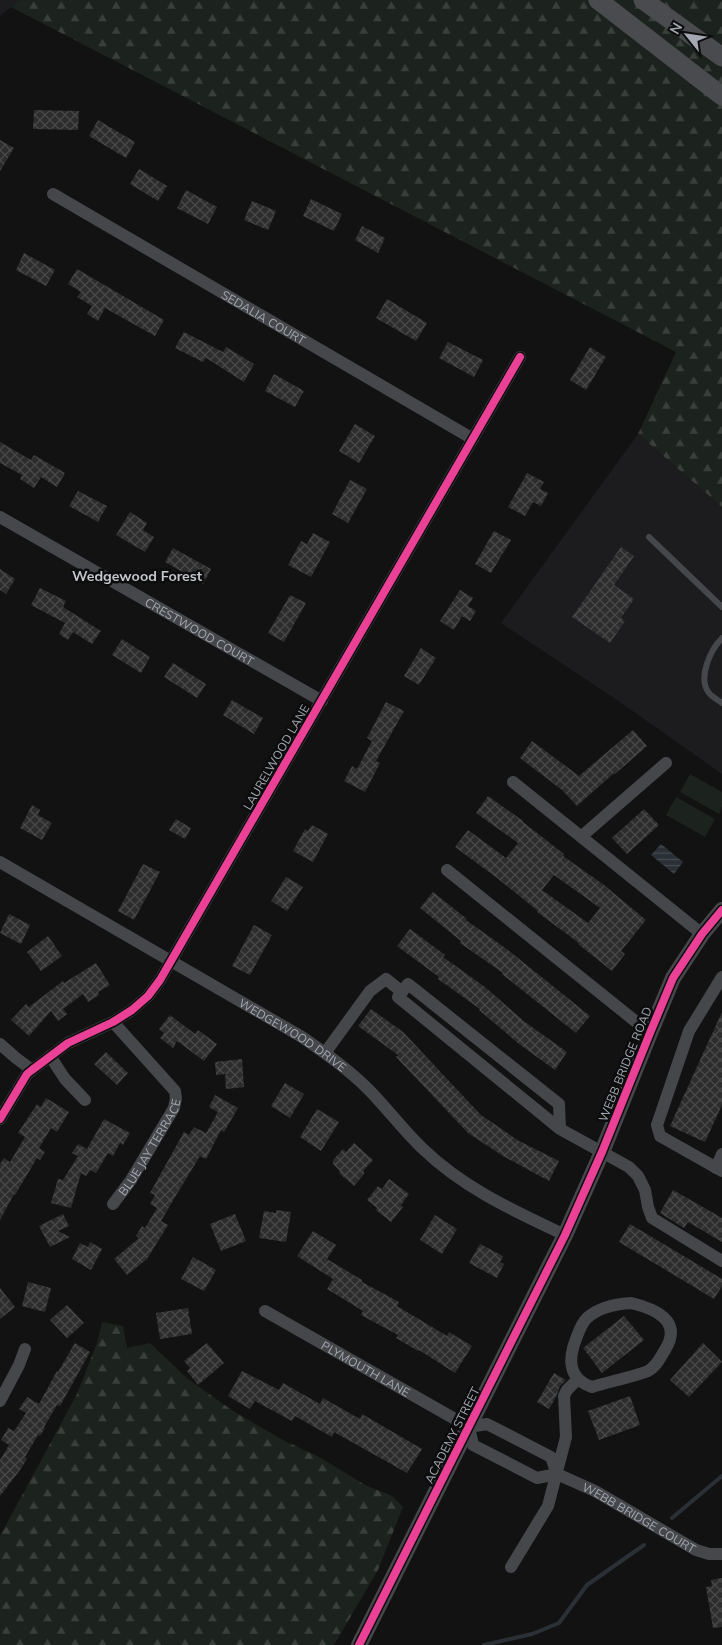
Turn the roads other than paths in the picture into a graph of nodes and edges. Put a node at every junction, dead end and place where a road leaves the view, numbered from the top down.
1 (598, 0) edge
2 (643, 0) edge
3 (722, 57) edge
4 (722, 96) edge
5 (53, 194) dead end
6 (520, 358) dead end
7 (473, 439) junction
8 (0, 517) edge
9 (650, 537) dead end
10 (722, 607) edge
11 (722, 638) edge
12 (322, 701) junction
13 (722, 703) edge
14 (666, 763) dead end
15 (513, 782) dead end
16 (582, 836) junction
17 (0, 862) edge
18 (447, 870) dead end
19 (722, 910) edge
20 (702, 934) junction
21 (171, 962) junction
22 (722, 976) edge
23 (402, 992) junction
24 (113, 1022) junction
25 (650, 1033) junction
26 (0, 1044) edge
27 (325, 1053) junction
28 (50, 1056) junction
29 (32, 1070) junction
30 (85, 1100) dead end
31 (0, 1118) edge
32 (560, 1129) junction
33 (602, 1152) junction
34 (722, 1154) edge
35 (719, 1170) edge
36 (113, 1204) dead end
37 (565, 1235) junction
38 (722, 1262) edge
39 (264, 1311) dead end
40 (24, 1349) dead end
41 (578, 1379) junction
42 (0, 1401) edge
43 (468, 1427) junction
44 (557, 1474) junction
45 (722, 1554) edge
46 (511, 1567) dead end
47 (359, 1645) edge

1 - 4 main road
2 - 3 main road
5 - 7 street, SEDALIA COURT
6 - 7 street, LAURELWOOD LANE
7 - 12 street, LAURELWOOD LANE
8 - 12 street, CRESTWOOD COURT
9 - 10 lane
11 - 13 lane
12 - 21 street, LAURELWOOD LANE
14 - 16 street
15 - 16 street
16 - 20 street
17 - 21 street, WEDGEWOOD DRIVE
18 - 25 street
19 - 20 street, WEBB BRIDGE ROAD
20 - 25 street, WEBB BRIDGE ROAD
21 - 24 street, LAURELWOOD LANE
21 - 27 street, WEDGEWOOD DRIVE
22 - 35 street
23 - 27 street
23 - 32 street
23 - 32 street
24 - 28 street, LAURELWOOD LANE
24 - 36 street, BLUE JAY TERRACE
25 - 33 street, WEBB BRIDGE ROAD
26 - 29 street
27 - 37 street, WEDGEWOOD DRIVE
28 - 29 street, LAURELWOOD LANE
28 - 30 street
29 - 31 street, LAURELWOOD LANE
32 - 33 street
33 - 37 street, WEBB BRIDGE ROAD
33 - 38 street
34 - 35 street
37 - 43 street, ACADEMY STREET
39 - 43 street, PLYMOUTH LANE
40 - 42 street
41 - 41 street
41 - 44 street
43 - 44 street
43 - 44 street, WEBB BRIDGE COURT
43 - 47 street, ACADEMY STREET
44 - 45 street, WEBB BRIDGE COURT
44 - 46 street

